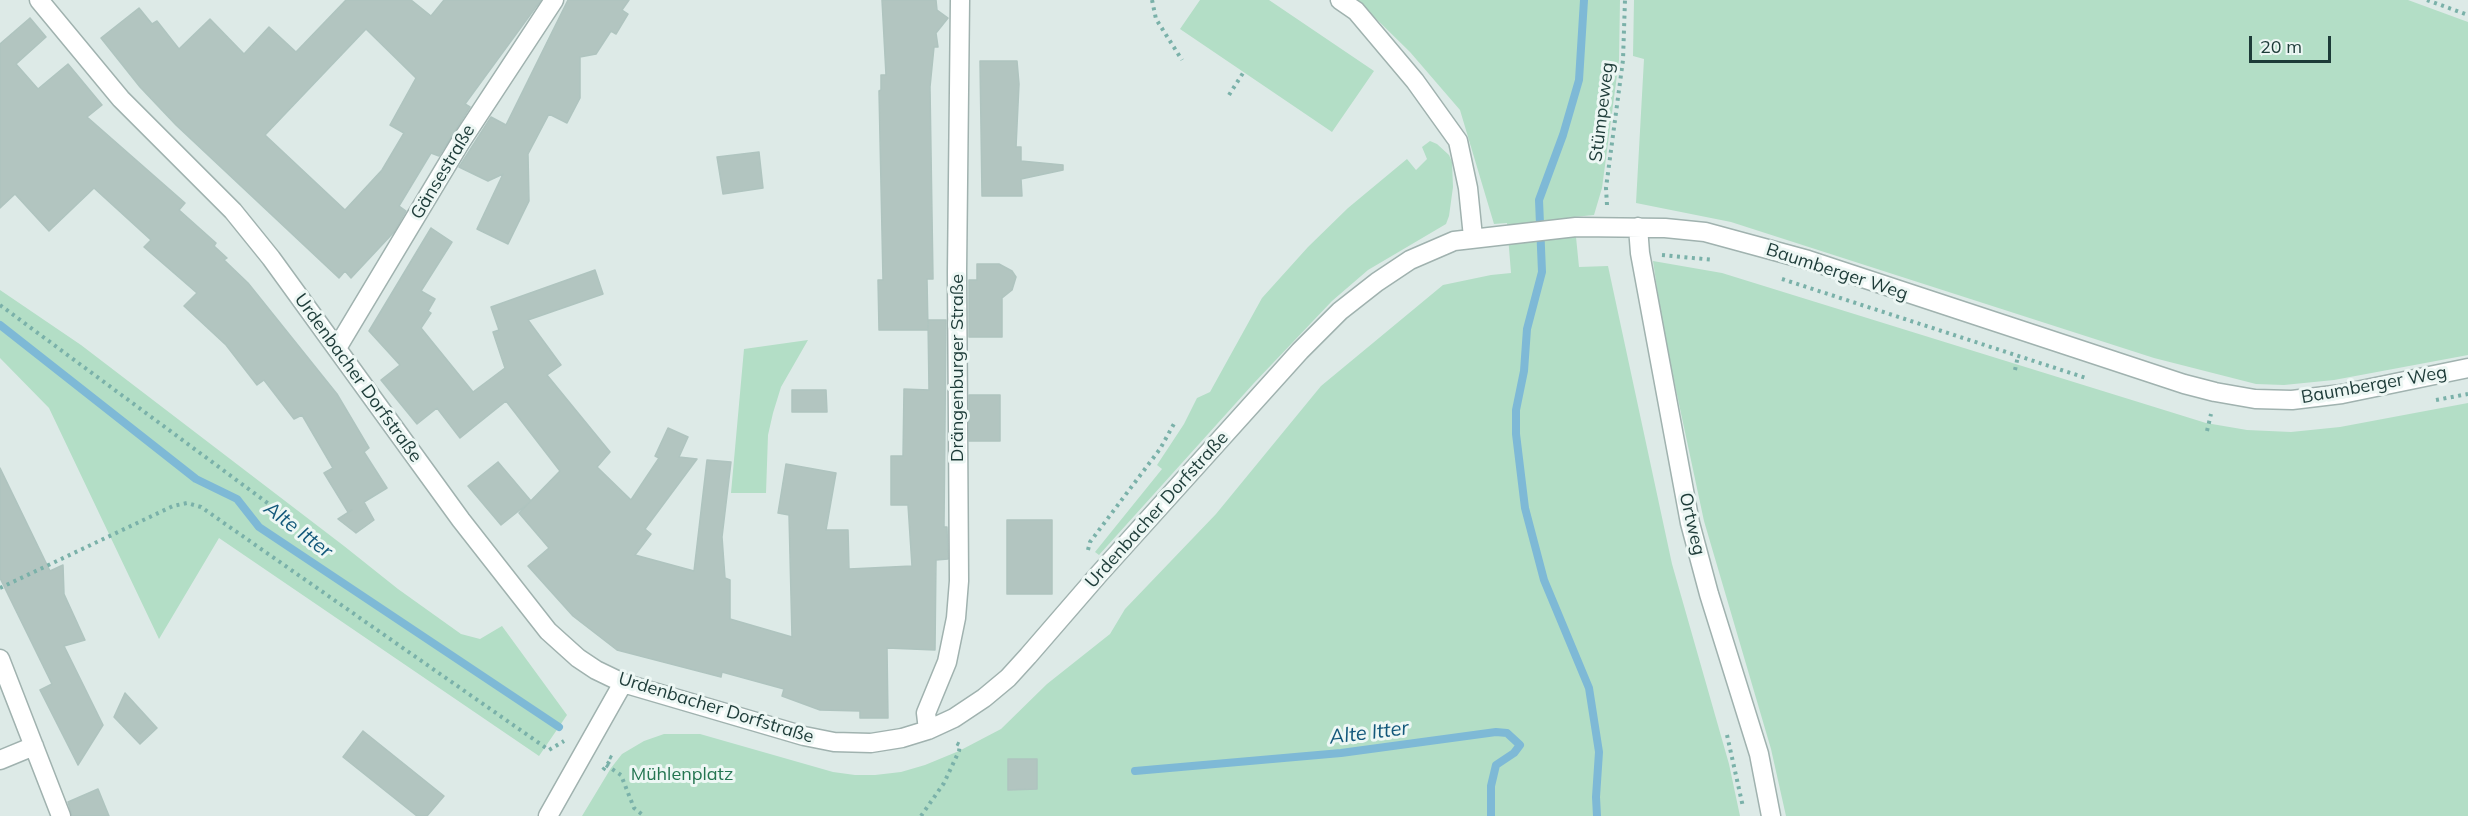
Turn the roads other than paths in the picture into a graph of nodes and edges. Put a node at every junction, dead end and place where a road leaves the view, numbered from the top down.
1 (39, 0) edge
2 (554, 0) edge
3 (960, 0) edge
4 (1340, 0) edge
5 (1638, 227) junction
6 (1473, 237) junction
7 (337, 348) junction
8 (2468, 368) edge
9 (0, 659) edge
10 (623, 682) junction
11 (928, 730) junction
12 (34, 746) junction
13 (0, 760) edge
14 (61, 816) edge
15 (549, 816) edge
16 (1771, 816) edge

1 - 7 street, Urdenbacher Dorfstraße
2 - 7 street, Gänsestraße
3 - 11 street, Drängenburger Straße
4 - 6 street
5 - 6 street, Baumberger Weg
5 - 8 street, Baumberger Weg
5 - 16 street, Ortweg
6 - 11 street, Urdenbacher Dorfstraße
7 - 10 street, Urdenbacher Dorfstraße
9 - 12 street
10 - 11 street, Urdenbacher Dorfstraße
10 - 15 street
12 - 13 street
12 - 14 street

